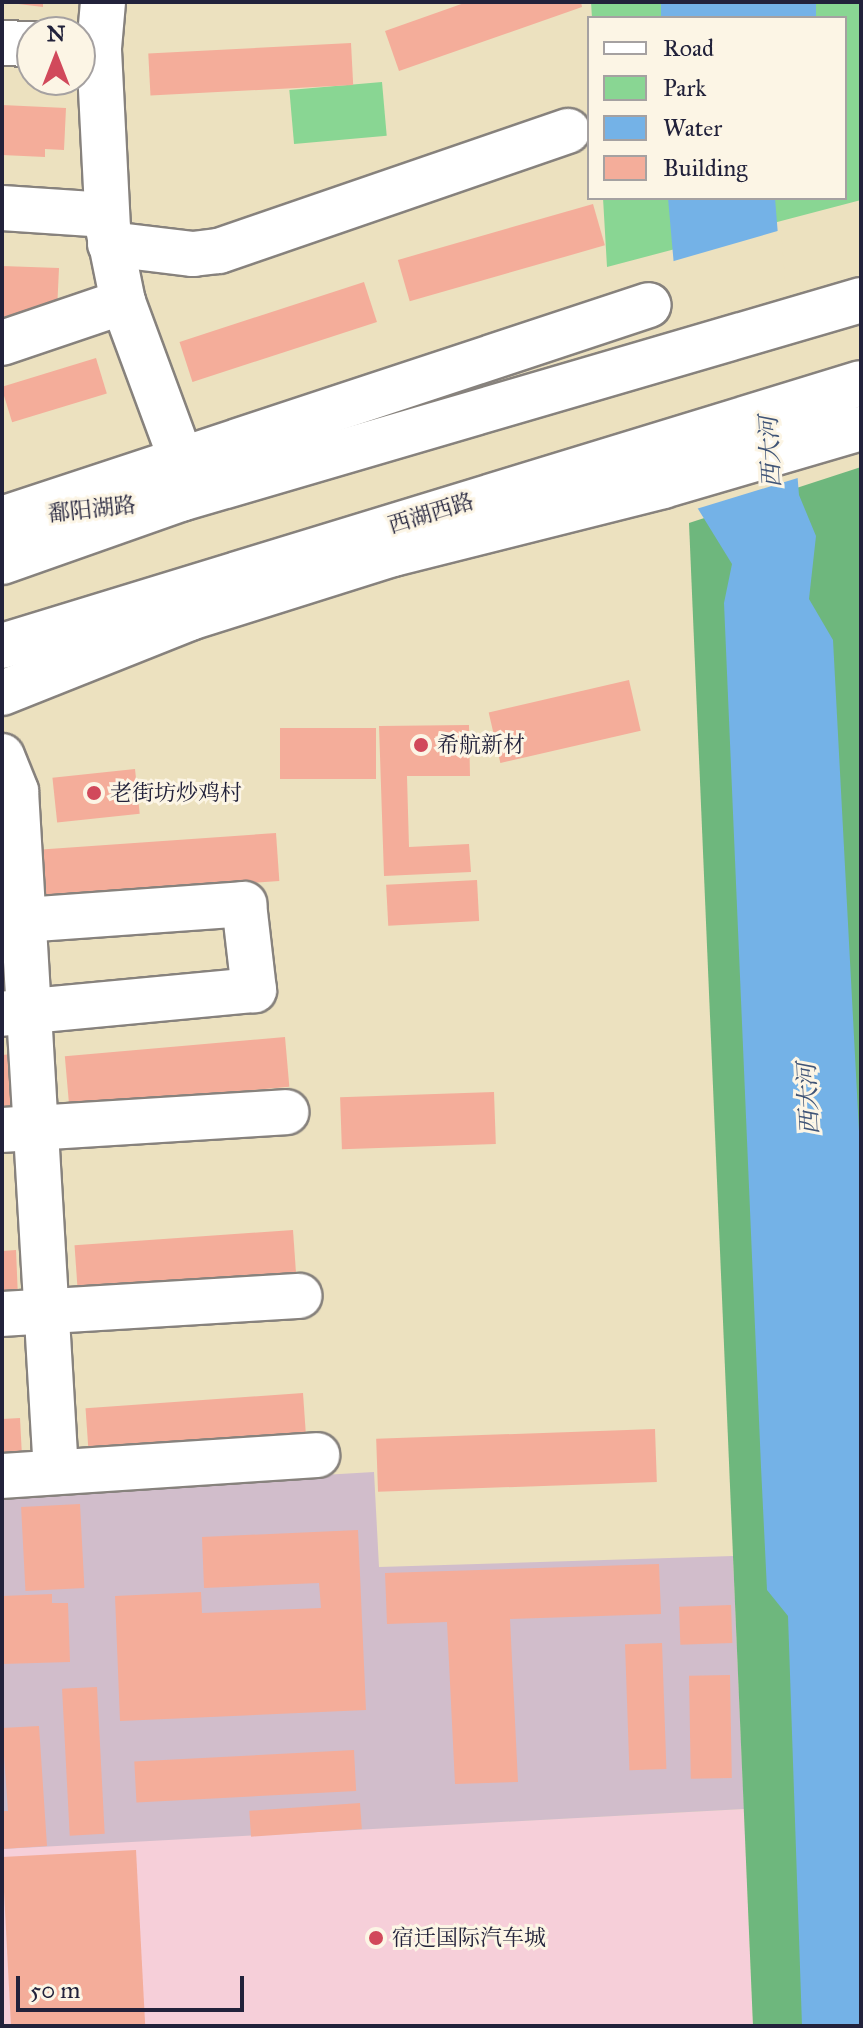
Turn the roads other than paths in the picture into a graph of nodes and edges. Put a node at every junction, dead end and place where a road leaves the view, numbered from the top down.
1 (103, 2) edge
2 (96, 26) edge
3 (95, 96) edge
4 (568, 131) dead end
5 (2, 208) edge
6 (108, 229) junction
7 (123, 302) junction
8 (847, 304) edge
9 (649, 305) dead end
10 (2, 343) edge
11 (854, 385) edge
12 (861, 428) edge
13 (180, 456) junction
14 (181, 499) junction
15 (2, 519) edge
16 (2, 562) edge
17 (2, 646) edge
18 (2, 693) edge
19 (2, 756) edge
20 (13, 925) edge
21 (15, 1013) edge
22 (286, 1112) dead end
23 (19, 1128) edge
24 (299, 1296) dead end
25 (46, 1311) junction
26 (2, 1314) edge
27 (317, 1455) dead end
28 (56, 1472) junction
29 (2, 1476) edge

1 - 2 main road
3 - 6 main road
4 - 6 main road
5 - 6 main road
6 - 7 main road
7 - 10 main road
7 - 13 main road
8 - 14 main road
9 - 13 main road
11 - 17 main road, 西湖西路
12 - 18 main road
13 - 15 main road
14 - 15 main road, 鄱阳湖路
14 - 16 main road
19 - 20 main road
20 - 21 main road
20 - 21 main road
21 - 23 main road
22 - 23 main road
23 - 25 main road
24 - 25 main road
25 - 26 main road
25 - 28 main road
27 - 28 main road
28 - 29 main road

